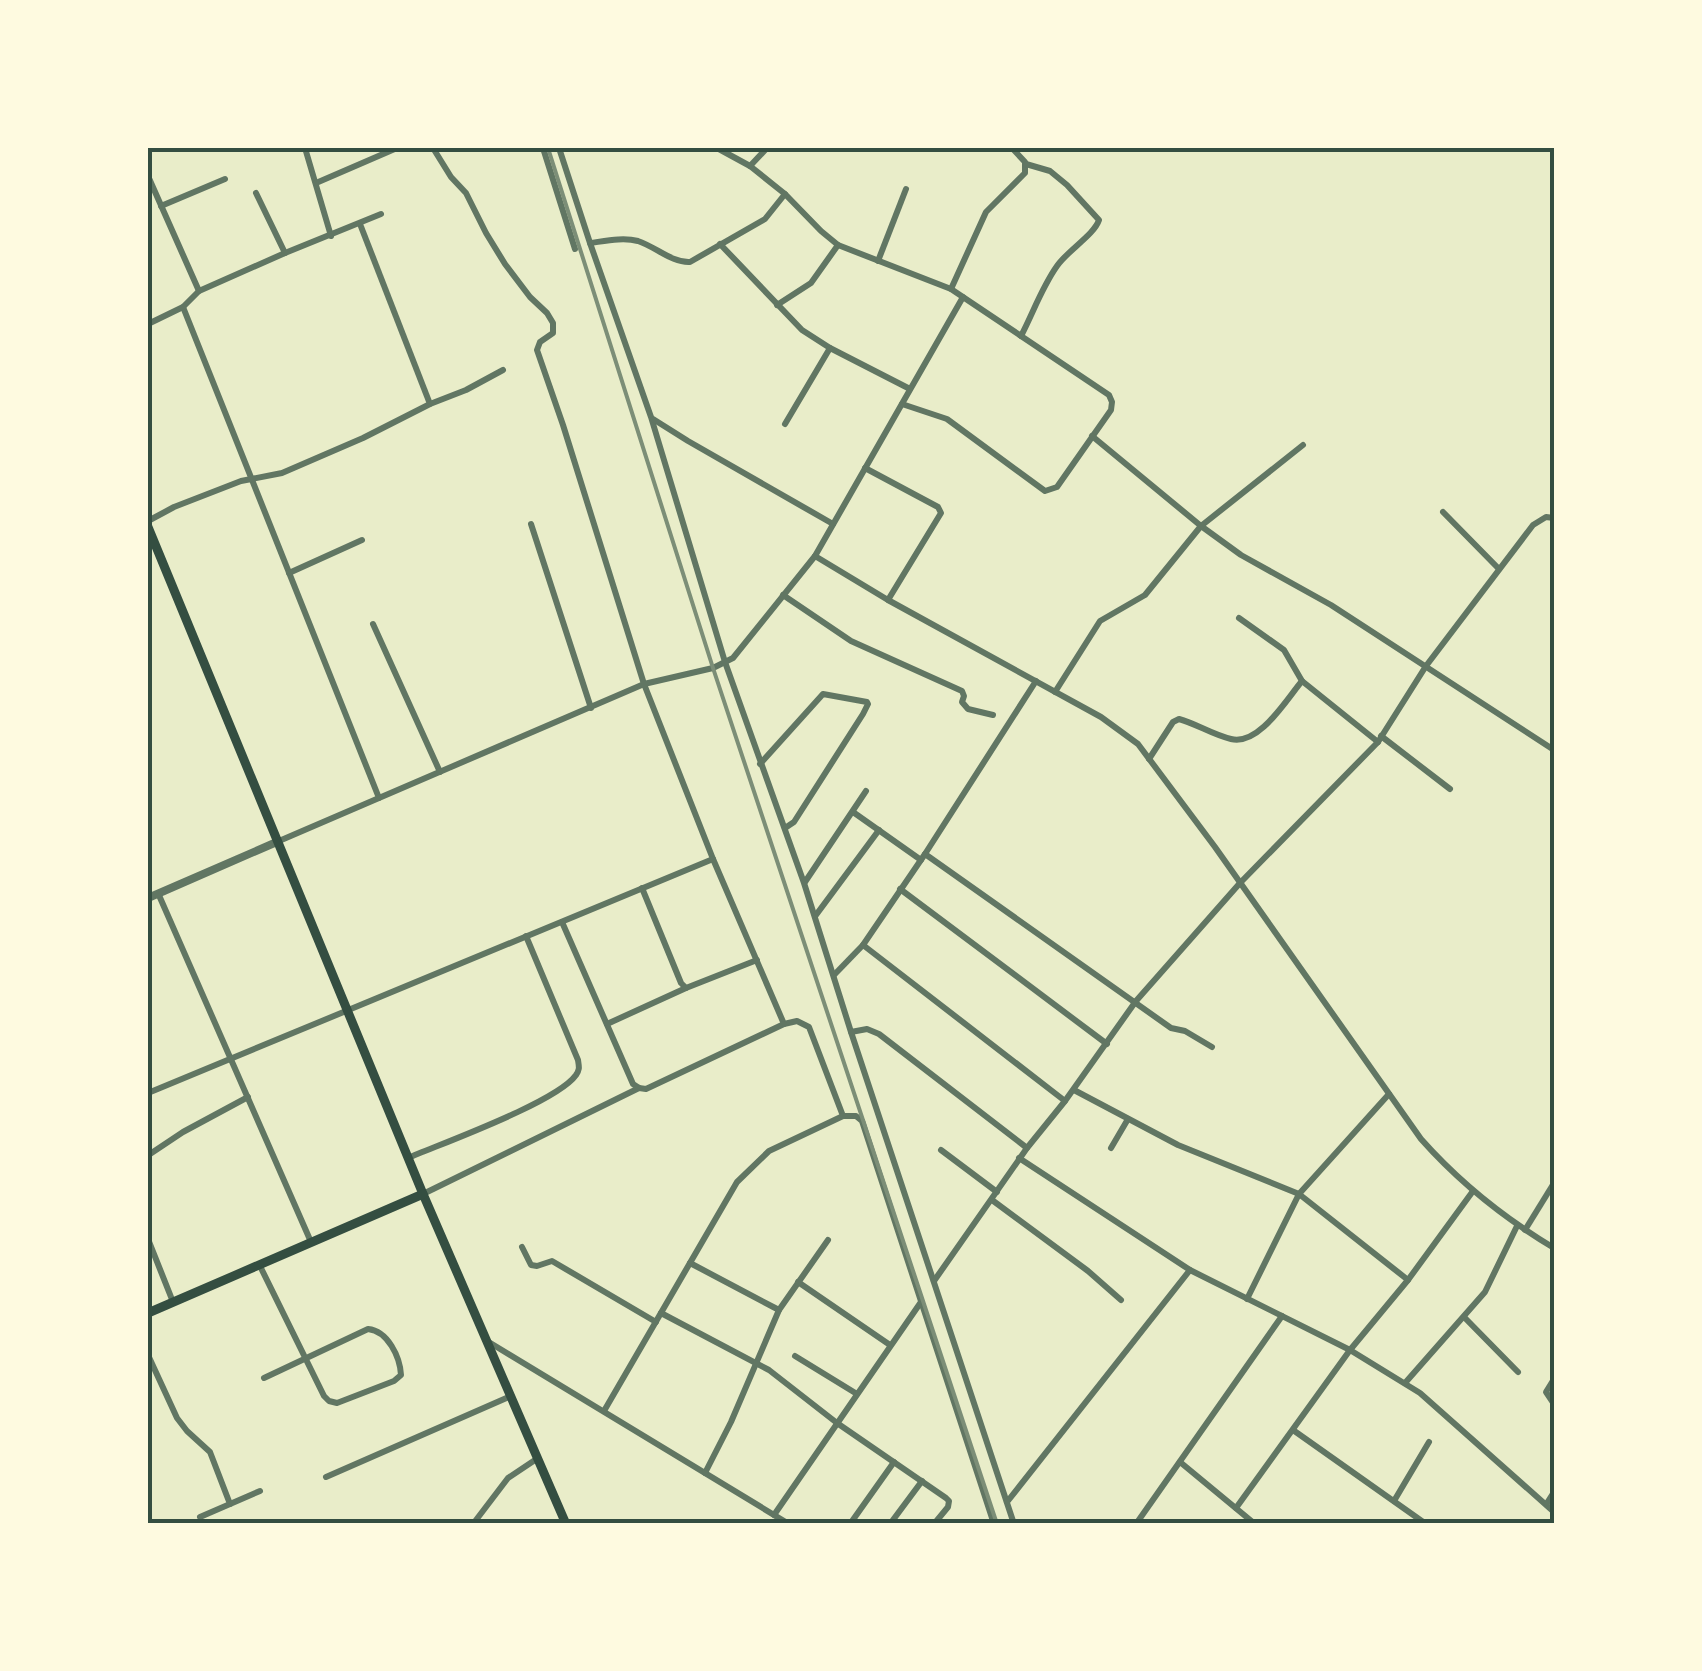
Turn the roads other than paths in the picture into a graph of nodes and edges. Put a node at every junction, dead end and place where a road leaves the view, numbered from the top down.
1 (305, 148) edge
2 (398, 148) edge
3 (433, 148) edge
4 (543, 148) edge
5 (559, 148) edge
6 (716, 148) edge
7 (766, 148) edge
8 (1012, 148) edge
9 (1026, 164) junction
10 (750, 166) junction
11 (148, 176) edge
12 (225, 179) dead end
13 (316, 184) junction
14 (906, 189) dead end
15 (256, 192) dead end
16 (786, 194) junction
17 (160, 206) junction
18 (381, 214) dead end
19 (360, 224) junction
20 (332, 236) junction
21 (590, 243) junction
22 (720, 244) junction
23 (838, 245) junction
24 (575, 249) dead end
25 (285, 253) junction
26 (878, 261) junction
27 (951, 289) junction
28 (198, 291) junction
29 (963, 297) junction
30 (778, 305) junction
31 (183, 307) junction
32 (148, 324) edge
33 (1021, 336) junction
34 (830, 348) junction
35 (504, 370) dead end
36 (910, 390) junction
37 (430, 404) junction
38 (902, 404) junction
39 (651, 418) junction
40 (785, 424) dead end
41 (1092, 436) junction
42 (1303, 446) dead end
43 (865, 468) junction
44 (252, 480) junction
45 (1443, 512) dead end
46 (1554, 518) edge
47 (531, 524) dead end
48 (833, 524) junction
49 (1201, 526) junction
50 (148, 528) edge
51 (362, 540) dead end
52 (814, 556) junction
53 (1500, 569) junction
54 (289, 573) junction
55 (783, 595) junction
56 (888, 600) junction
57 (1239, 618) dead end
58 (372, 624) dead end
59 (724, 662) junction
60 (1426, 666) junction
61 (1036, 680) junction
62 (1302, 681) junction
63 (644, 684) junction
64 (1056, 692) junction
65 (591, 708) junction
66 (993, 715) dead end
67 (1379, 739) junction
68 (1554, 750) edge
69 (1149, 759) junction
70 (760, 764) junction
71 (440, 772) junction
72 (1450, 789) dead end
73 (866, 791) dead end
74 (379, 798) junction
75 (852, 812) junction
76 (785, 828) junction
77 (879, 830) junction
78 (279, 841) junction
79 (923, 857) junction
80 (712, 859) junction
81 (804, 882) junction
82 (1240, 883) junction
83 (642, 888) junction
84 (899, 889) junction
85 (158, 893) junction
86 (148, 898) edge
87 (815, 916) junction
88 (562, 922) junction
89 (526, 936) junction
90 (863, 945) junction
91 (757, 960) junction
92 (834, 975) junction
93 (686, 988) junction
94 (1136, 1001) junction
95 (348, 1010) junction
96 (607, 1024) junction
97 (784, 1024) junction
98 (851, 1032) junction
99 (1107, 1044) junction
100 (1212, 1047) dead end
101 (231, 1059) junction
102 (639, 1088) junction
103 (1074, 1090) junction
104 (148, 1093) edge
105 (1389, 1094) junction
106 (248, 1098) junction
107 (1066, 1101) junction
108 (843, 1116) junction
109 (1128, 1119) junction
110 (1027, 1148) junction
111 (1111, 1148) dead end
112 (941, 1150) dead end
113 (150, 1154) dead end
114 (408, 1158) junction
115 (1019, 1158) junction
116 (1554, 1183) edge
117 (1473, 1191) junction
118 (423, 1194) junction
119 (1299, 1194) junction
120 (994, 1196) junction
121 (1516, 1226) junction
122 (1525, 1230) junction
123 (148, 1239) edge
124 (828, 1240) dead end
125 (311, 1242) junction
126 (522, 1248) dead end
127 (1554, 1248) edge
128 (690, 1263) junction
129 (260, 1266) junction
130 (1190, 1270) junction
131 (1408, 1280) junction
132 (798, 1282) junction
133 (934, 1282) junction
134 (1247, 1299) junction
135 (1121, 1300) dead end
136 (173, 1302) junction
137 (922, 1302) junction
138 (779, 1310) junction
139 (661, 1312) junction
140 (148, 1313) edge
141 (1282, 1316) junction
142 (1464, 1316) junction
143 (656, 1322) junction
144 (486, 1340) junction
145 (890, 1346) junction
146 (1350, 1350) junction
147 (148, 1354) edge
148 (794, 1356) dead end
149 (306, 1358) junction
150 (756, 1364) junction
151 (1518, 1372) dead end
152 (264, 1378) dead end
153 (1554, 1379) edge
154 (1405, 1384) junction
155 (857, 1394) junction
156 (510, 1396) junction
157 (1554, 1404) edge
158 (604, 1412) junction
159 (837, 1424) junction
160 (1293, 1430) junction
161 (1429, 1442) dead end
162 (538, 1458) junction
163 (894, 1462) junction
164 (1180, 1462) junction
165 (706, 1473) junction
166 (326, 1477) dead end
167 (922, 1481) junction
168 (260, 1491) dead end
169 (1554, 1492) edge
170 (1007, 1502) junction
171 (1394, 1502) junction
172 (1547, 1503) junction
173 (230, 1504) junction
174 (1239, 1511) junction
175 (1554, 1512) edge
176 (774, 1515) junction
177 (200, 1517) dead end
178 (474, 1524) edge
179 (566, 1524) edge
180 (789, 1524) edge
181 (850, 1524) edge
182 (890, 1524) edge
183 (934, 1524) edge
184 (994, 1524) edge
185 (1014, 1524) edge
186 (1136, 1524) edge
187 (1236, 1524) edge
188 (1255, 1524) edge
189 (1426, 1524) edge

1 - 13 street
2 - 13 street
3 - 63 street
4 - 24 street
5 - 21 street
6 - 10 street
7 - 10 street
8 - 9 street
9 - 27 street
9 - 33 street
10 - 16 street
11 - 17 street
12 - 17 street
13 - 20 street
14 - 26 street
15 - 25 street
16 - 22 street
16 - 23 street
17 - 28 street
18 - 19 street
19 - 20 street
19 - 37 street
20 - 25 street
21 - 22 street
21 - 39 street
22 - 30 street
23 - 26 street
23 - 30 street
25 - 28 street
26 - 27 street
27 - 29 street
28 - 31 street
29 - 33 street
29 - 36 street
30 - 34 street
31 - 32 street
31 - 44 street
33 - 41 street
34 - 36 street
34 - 40 street
35 - 37 street
36 - 38 street
37 - 44 street
38 - 41 street
38 - 43 street
39 - 48 street
39 - 59 street
41 - 49 street
42 - 49 street
43 - 48 street
43 - 56 street
44 - 50 street
44 - 54 street
45 - 53 street
46 - 53 street
47 - 65 street
48 - 52 street
49 - 60 street
49 - 64 street
50 - 78 main road
51 - 54 street
52 - 55 street
52 - 56 street
53 - 60 street
54 - 74 street
55 - 59 street
55 - 66 street
56 - 61 street
57 - 62 street
58 - 71 street
59 - 63 street
59 - 70 street
60 - 67 street
60 - 68 street
61 - 64 street
61 - 79 street
62 - 67 street
62 - 69 street
63 - 65 street
63 - 80 street
64 - 69 street
65 - 71 street
67 - 72 street
67 - 82 street
69 - 82 street
70 - 76 street
70 - 76 street
71 - 74 street
73 - 75 street
74 - 78 street
75 - 77 street
75 - 81 street
76 - 81 street
77 - 79 street
77 - 87 street
78 - 85 street
78 - 95 main road
79 - 84 street
79 - 94 street
80 - 83 street
80 - 91 street
81 - 87 street
82 - 94 street
82 - 105 street
83 - 88 street
83 - 93 street
84 - 90 street
84 - 99 street
85 - 86 street
85 - 101 street
87 - 92 street
88 - 89 street
88 - 96 street
89 - 95 street
89 - 114 street
90 - 92 street
90 - 107 street
91 - 93 street
91 - 97 street
92 - 98 street
93 - 96 street
94 - 99 street
94 - 100 street
95 - 101 street
95 - 114 main road
96 - 102 street
97 - 102 street
97 - 108 street
98 - 110 street
98 - 133 street
99 - 103 street
101 - 104 street
101 - 106 street
102 - 118 street
103 - 107 street
103 - 109 street
105 - 117 street
105 - 119 street
106 - 113 street
106 - 125 street
107 - 110 street
108 - 128 street
108 - 137 street
109 - 111 street
109 - 119 street
110 - 115 street
112 - 120 street
114 - 118 main road
115 - 120 street
115 - 130 street
116 - 122 street
117 - 121 street
117 - 131 street
118 - 125 main road
118 - 144 main road
119 - 131 street
119 - 134 street
120 - 133 street
120 - 135 street
121 - 122 street
121 - 142 street
122 - 127 street
123 - 136 street
124 - 132 street
125 - 129 main road
126 - 143 street
128 - 138 street
128 - 139 street
129 - 136 main road
129 - 149 street
130 - 134 street
130 - 170 street
131 - 146 street
132 - 138 street
132 - 145 street
133 - 170 street
134 - 141 street
136 - 140 main road
137 - 145 street
137 - 184 street
138 - 150 street
139 - 143 street
139 - 150 street
141 - 146 street
141 - 164 street
142 - 151 street
142 - 154 street
143 - 158 street
144 - 156 main road
144 - 158 street
145 - 155 street
146 - 154 street
146 - 160 street
147 - 173 street
148 - 155 street
149 - 149 street
149 - 152 street
150 - 159 street
150 - 165 street
153 - 157 street
154 - 172 street
155 - 159 street
156 - 162 main road
156 - 166 street
158 - 165 street
159 - 163 street
159 - 176 street
160 - 171 street
160 - 174 street
161 - 171 street
162 - 178 street
162 - 179 main road
163 - 167 street
163 - 181 street
164 - 174 street
164 - 186 street
165 - 176 street
167 - 182 street
167 - 183 street
168 - 173 street
169 - 172 street
170 - 185 street
171 - 189 street
172 - 175 street
173 - 177 street
174 - 187 street
174 - 188 street
176 - 180 street

